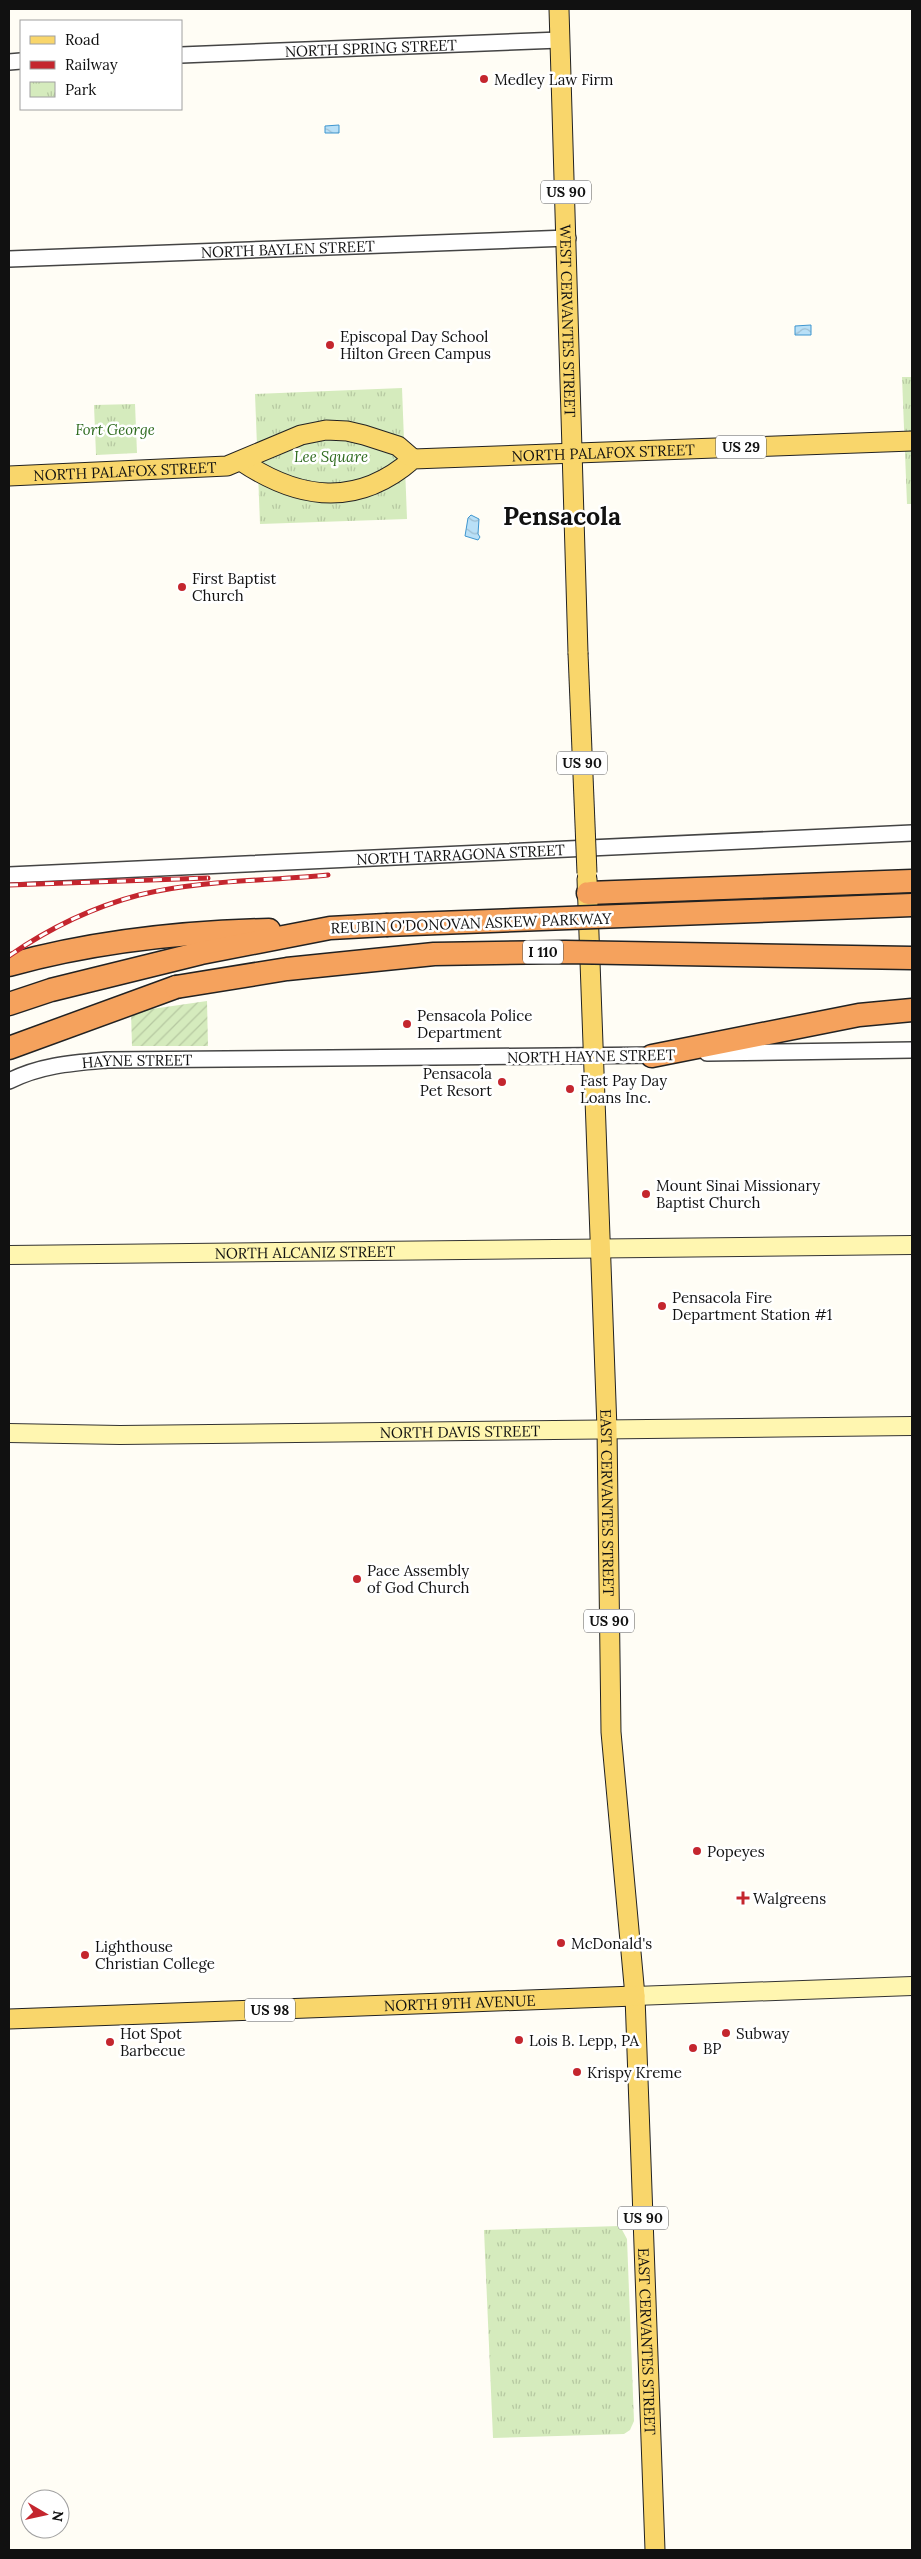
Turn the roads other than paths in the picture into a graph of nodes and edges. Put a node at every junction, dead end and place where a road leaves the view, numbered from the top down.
1 (559, 9) edge
2 (560, 40) junction
3 (182, 55) edge
4 (568, 238) junction
5 (9, 259) edge
6 (912, 441) edge
7 (570, 454) junction
8 (413, 459) junction
9 (241, 461) junction
10 (9, 476) edge
11 (912, 833) edge
12 (9, 875) edge
13 (912, 881) edge
14 (587, 883) junction
15 (912, 905) edge
16 (330, 928) junction
17 (912, 958) edge
18 (9, 965) edge
19 (176, 988) junction
20 (9, 1004) edge
21 (912, 1010) edge
22 (9, 1034) edge
23 (9, 1048) edge
24 (912, 1050) edge
25 (652, 1056) junction
26 (594, 1057) junction
27 (270, 1060) joint
28 (9, 1081) edge
29 (912, 1245) edge
30 (601, 1249) junction
31 (9, 1254) edge
32 (912, 1426) edge
33 (607, 1429) junction
34 (9, 1433) edge
35 (912, 1986) edge
36 (635, 1996) junction
37 (9, 2019) edge
38 (655, 2550) edge

1 - 2 main road, WEST CERVANTES STREET / US 90
2 - 3 street, NORTH SPRING STREET
2 - 4 main road, WEST CERVANTES STREET / US 90
4 - 5 street, NORTH BAYLEN STREET
4 - 7 main road, WEST CERVANTES STREET / US 90
6 - 7 main road, NORTH PALAFOX STREET / US 29
7 - 8 main road, NORTH PALAFOX STREET
7 - 14 main road, EAST CERVANTES STREET / US 90, bridge
8 - 9 main road, NORTH PALAFOX STREET
8 - 9 main road
9 - 10 main road, NORTH PALAFOX STREET
11 - 12 street, NORTH TARRAGONA STREET
13 - 14 highway
14 - 26 main road, EAST CERVANTES STREET / US 90
15 - 16 highway, REUBIN O'DONOVAN ASKEW PARKWAY / I 110, bridge
16 - 18 highway
16 - 20 highway, REUBIN O'DONOVAN ASKEW PARKWAY / I 110
17 - 19 highway, REUBIN O'DONOVAN ASKEW PARKWAY / I 110, bridge
19 - 22 highway
19 - 23 highway
21 - 25 highway
24 - 25 street, NORTH HAYNE STREET
25 - 26 street, NORTH HAYNE STREET
26 - 27 street, NORTH HAYNE STREET
26 - 30 main road, EAST CERVANTES STREET / US 90
27 - 28 street, HAYNE STREET
29 - 30 main road, NORTH ALCANIZ STREET
30 - 31 main road, NORTH ALCANIZ STREET
30 - 33 main road, EAST CERVANTES STREET / US 90
32 - 33 main road, NORTH DAVIS STREET
33 - 34 main road, NORTH DAVIS STREET
33 - 36 main road, EAST CERVANTES STREET / US 90
35 - 36 main road, NORTH 9TH AVENUE
36 - 37 main road, NORTH 9TH AVENUE / US 98
36 - 38 main road, EAST CERVANTES STREET / US 90

